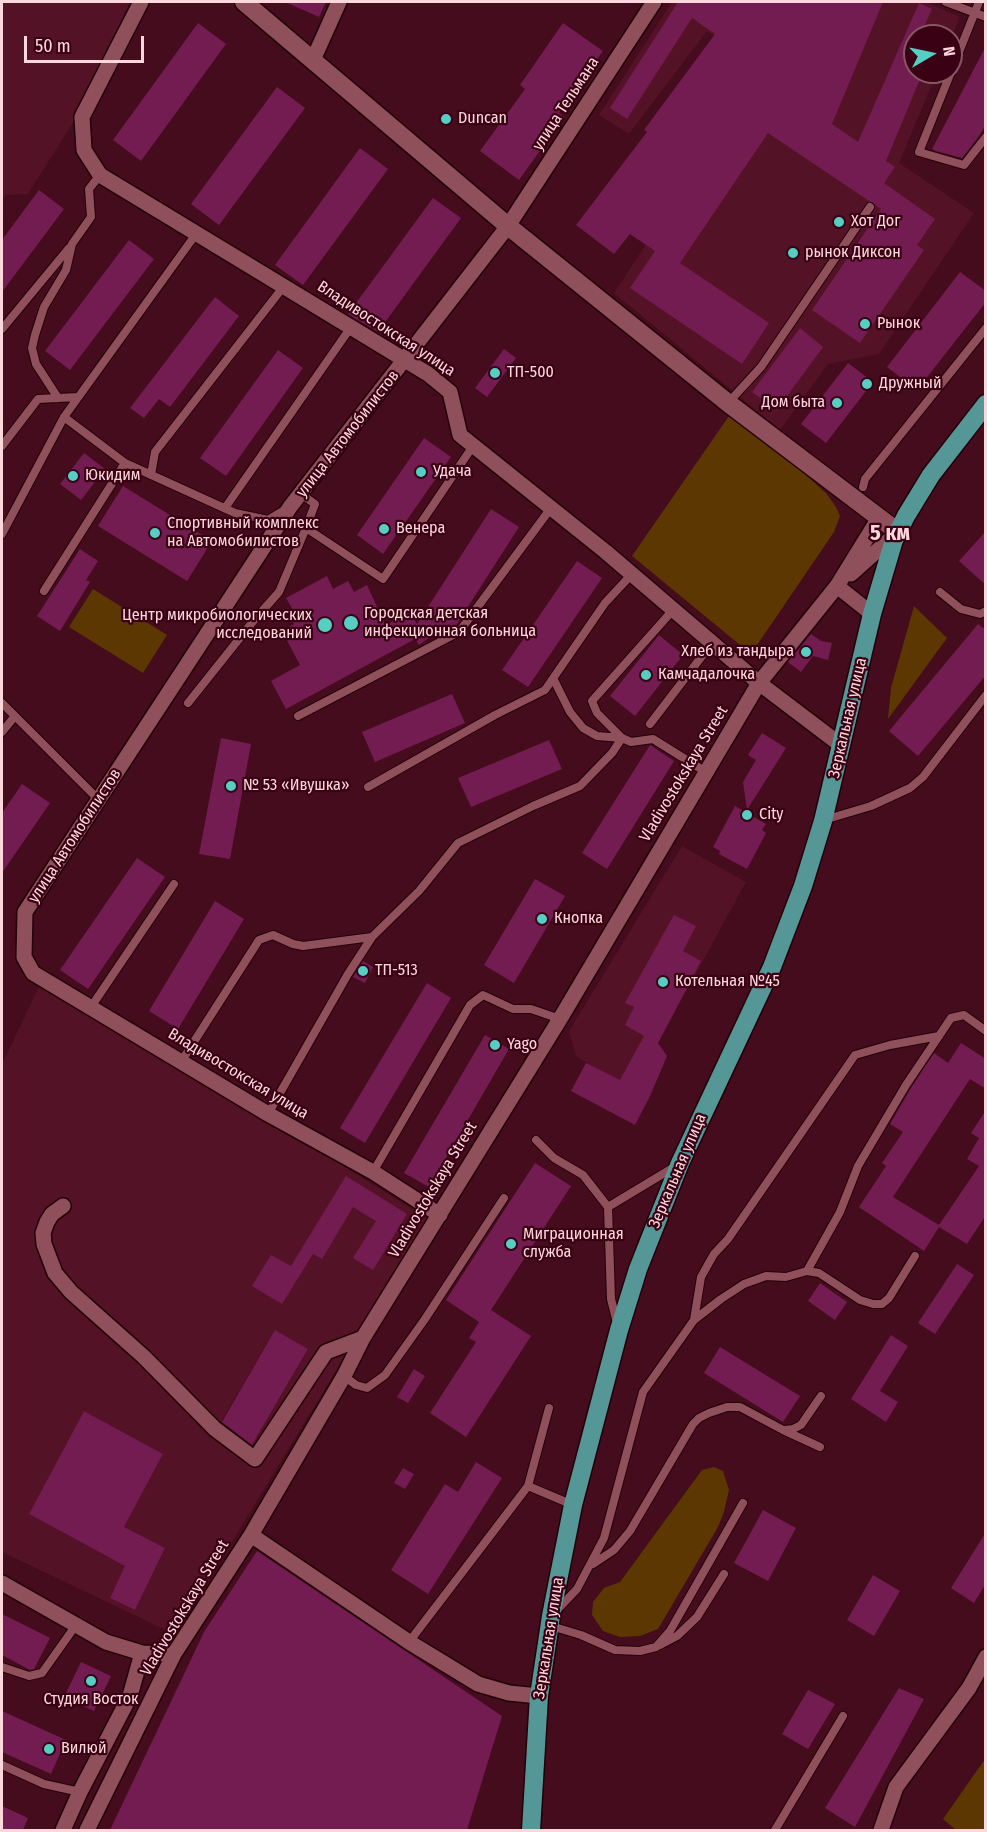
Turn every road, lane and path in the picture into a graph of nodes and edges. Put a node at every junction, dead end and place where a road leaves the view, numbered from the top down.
1 (141, 2) edge
2 (244, 2) edge
3 (339, 2) edge
4 (654, 2) edge
5 (946, 2) edge
6 (979, 2) edge
7 (975, 14) junction
8 (986, 17) edge
9 (313, 60) junction
10 (986, 137) edge
11 (99, 175) junction
12 (870, 207) dead end
13 (508, 226) junction
14 (196, 234) junction
15 (72, 244) junction
16 (284, 286) junction
17 (351, 327) junction
18 (986, 328) edge
19 (2, 329) edge
20 (406, 360) junction
21 (78, 397) junction
22 (58, 398) junction
23 (728, 403) junction
24 (986, 404) edge
25 (64, 417) junction
26 (2, 446) edge
27 (472, 446) junction
28 (125, 463) junction
29 (151, 475) junction
30 (864, 487) dead end
31 (301, 494) junction
32 (290, 507) junction
33 (225, 508) junction
34 (551, 508) junction
35 (879, 518) junction
36 (306, 528) junction
37 (898, 532) junction
38 (2, 534) edge
39 (632, 574) junction
40 (837, 586) junction
41 (44, 591) dead end
42 (940, 592) dead end
43 (672, 610) junction
44 (986, 611) edge
45 (872, 614) junction
46 (712, 644) junction
47 (554, 680) junction
48 (759, 683) junction
49 (986, 695) edge
50 (2, 703) edge
51 (188, 703) dead end
52 (15, 716) junction
53 (298, 716) dead end
54 (650, 724) dead end
55 (2, 732) edge
56 (622, 738) junction
57 (842, 746) junction
58 (706, 772) junction
59 (368, 787) dead end
60 (99, 800) junction
61 (823, 820) junction
62 (174, 884) dead end
63 (372, 937) junction
64 (24, 957) joint
65 (91, 1008) junction
66 (560, 1019) junction
67 (986, 1031) edge
68 (939, 1036) junction
69 (181, 1062) junction
70 (268, 1114) junction
71 (536, 1140) dead end
72 (680, 1163) junction
73 (373, 1172) junction
74 (504, 1198) dead end
75 (63, 1206) dead end
76 (608, 1207) junction
77 (440, 1215) junction
78 (915, 1256) dead end
79 (807, 1271) junction
80 (694, 1320) junction
81 (619, 1330) junction
82 (363, 1338) junction
83 (344, 1376) junction
84 (821, 1396) dead end
85 (549, 1408) dead end
86 (783, 1430) junction
87 (820, 1447) dead end
88 (528, 1485) junction
89 (743, 1503) dead end
90 (573, 1505) junction
91 (251, 1534) junction
92 (592, 1564) junction
93 (724, 1574) dead end
94 (2, 1583) edge
95 (550, 1621) junction
96 (76, 1625) junction
97 (409, 1642) junction
98 (656, 1647) junction
99 (142, 1653) junction
100 (174, 1654) junction
101 (986, 1657) edge
102 (2, 1667) edge
103 (539, 1696) junction
104 (843, 1716) dead end
105 (2, 1765) edge
106 (80, 1792) junction
107 (63, 1830) edge
108 (87, 1830) edge
109 (531, 1830) edge
110 (775, 1830) edge
111 (881, 1830) edge

1 - 11 street, Владивостокская улица
2 - 9 street
3 - 9 street
4 - 13 street, улица Тельмана
5 - 7 lane
6 - 7 lane
7 - 8 lane
7 - 10 lane
9 - 13 street
11 - 14 street, Владивостокская улица
11 - 15 lane
12 - 23 lane
13 - 20 street, улица Автомобилистов
13 - 23 street
14 - 16 street, Владивостокская улица
14 - 21 lane
15 - 19 lane
15 - 22 lane
16 - 17 street, Владивостокская улица
16 - 29 lane
17 - 20 street, Владивостокская улица
17 - 33 lane
18 - 30 lane
20 - 27 street, Владивостокская улица
20 - 31 street, улица Автомобилистов
21 - 22 lane
21 - 25 lane
22 - 26 lane
23 - 35 street
24 - 37 main road, Зеркальная улица
25 - 28 lane
25 - 38 lane
27 - 34 street, Владивостокская улица
27 - 36 lane
28 - 29 lane
28 - 41 lane
29 - 33 lane
31 - 32 street, улица Автомобилистов
31 - 36 lane
32 - 33 lane
32 - 60 street, улица Автомобилистов
34 - 39 street, Владивостокская улица
34 - 53 lane
35 - 37 street
35 - 40 street, Vladivostokskaya Street
36 - 51 lane
37 - 40 street, Vladivostokskaya Street
37 - 45 main road, Зеркальная улица
39 - 43 street, Владивостокская улица
39 - 47 lane
40 - 45 street
40 - 48 street, Vladivostokskaya Street
42 - 44 lane
43 - 46 street, Владивостокская улица
43 - 56 lane
45 - 57 main road, Зеркальная улица
46 - 48 street, Владивостокская улица
46 - 54 lane
47 - 56 lane
47 - 59 lane
48 - 57 street, Владивостокская улица
48 - 58 street, Vladivostokskaya Street
49 - 61 lane
50 - 52 lane
52 - 55 lane
52 - 60 lane
56 - 58 lane
56 - 63 lane
57 - 61 main road, Зеркальная улица
58 - 66 street, Vladivostokskaya Street
60 - 64 street, улица Автомобилистов
61 - 72 main road, Зеркальная улица
62 - 65 lane
63 - 69 lane
63 - 70 lane
64 - 65 street, Владивостокская улица
65 - 69 street, Владивостокская улица
66 - 73 lane
66 - 77 street, Vladivostokskaya Street
67 - 68 lane
68 - 79 lane
68 - 80 lane
69 - 70 street, Владивостокская улица
70 - 73 street, Владивостокская улица
71 - 76 lane
72 - 76 lane
72 - 81 main road, Зеркальная улица
73 - 77 street, Владивостокская улица
74 - 83 lane
75 - 82 street
76 - 81 lane
77 - 82 street, Vladivostokskaya Street
78 - 79 lane
79 - 80 lane
80 - 92 lane
81 - 90 main road, Зеркальная улица
82 - 83 street, Vladivostokskaya Street
83 - 91 street, Vladivostokskaya Street
84 - 86 lane
85 - 88 lane
86 - 87 lane
86 - 92 lane
88 - 90 lane
88 - 97 lane
89 - 98 lane
90 - 95 main road, Зеркальная улица
91 - 97 street
91 - 100 street, Vladivostokskaya Street
92 - 95 lane
93 - 98 lane
94 - 96 street
95 - 98 lane
95 - 103 main road, Зеркальная улица
96 - 99 street
96 - 102 lane
97 - 103 street
99 - 100 street
99 - 106 street
100 - 108 street, Vladivostokskaya Street
101 - 111 street
103 - 109 main road, Зеркальная улица
104 - 110 lane
105 - 106 lane
106 - 107 street

